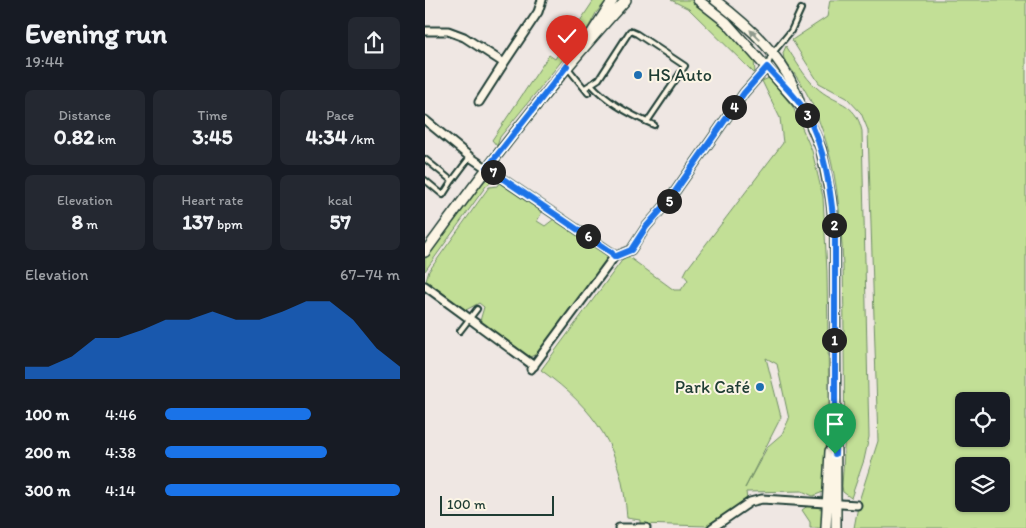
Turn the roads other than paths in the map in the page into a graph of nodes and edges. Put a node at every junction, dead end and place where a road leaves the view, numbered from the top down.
1 (542, 0) edge
2 (613, 0) edge
3 (626, 0) edge
4 (698, 0) edge
5 (715, 0) edge
6 (801, 9) dead end
7 (425, 31) edge
8 (586, 43) junction
9 (772, 54) junction
10 (504, 63) junction
11 (567, 66) junction
12 (767, 67) junction
13 (591, 84) junction
14 (585, 88) junction
15 (588, 93) dead end
16 (479, 102) dead end
17 (800, 104) junction
18 (425, 120) edge
19 (647, 122) junction
20 (654, 125) dead end
21 (471, 157) junction
22 (425, 159) edge
23 (487, 168) junction
24 (425, 180) edge
25 (453, 181) junction
26 (425, 252) edge
27 (614, 257) junction
28 (425, 286) edge
29 (477, 309) dead end
30 (470, 319) junction
31 (460, 332) dead end
32 (831, 503) junction
33 (857, 505) dead end
34 (623, 528) edge
35 (646, 528) edge
36 (712, 528) edge
37 (826, 528) edge
38 (836, 528) edge

1 - 10 street
2 - 8 street
3 - 8 street
4 - 12 street
9 -> 5 street
6 - 9 lane
7 - 10 street
8 - 11 street
9 - 12 lane
9 - 17 street
10 - 16 street
11 - 14 lane
11 - 23 street
12 - 17 street
12 - 27 street
13 - 14 lane
13 - 19 lane
13 - 19 lane
14 - 15 lane
17 - 32 street
18 - 21 street
19 - 20 lane
21 - 23 street
21 - 25 lane
22 - 25 lane
23 - 26 street
23 - 27 street
24 - 25 lane
27 - 30 street
28 - 30 street
29 - 30 lane
30 - 31 lane
32 - 33 street
32 - 36 street
32 - 37 street
32 - 38 street
34 - 35 street

